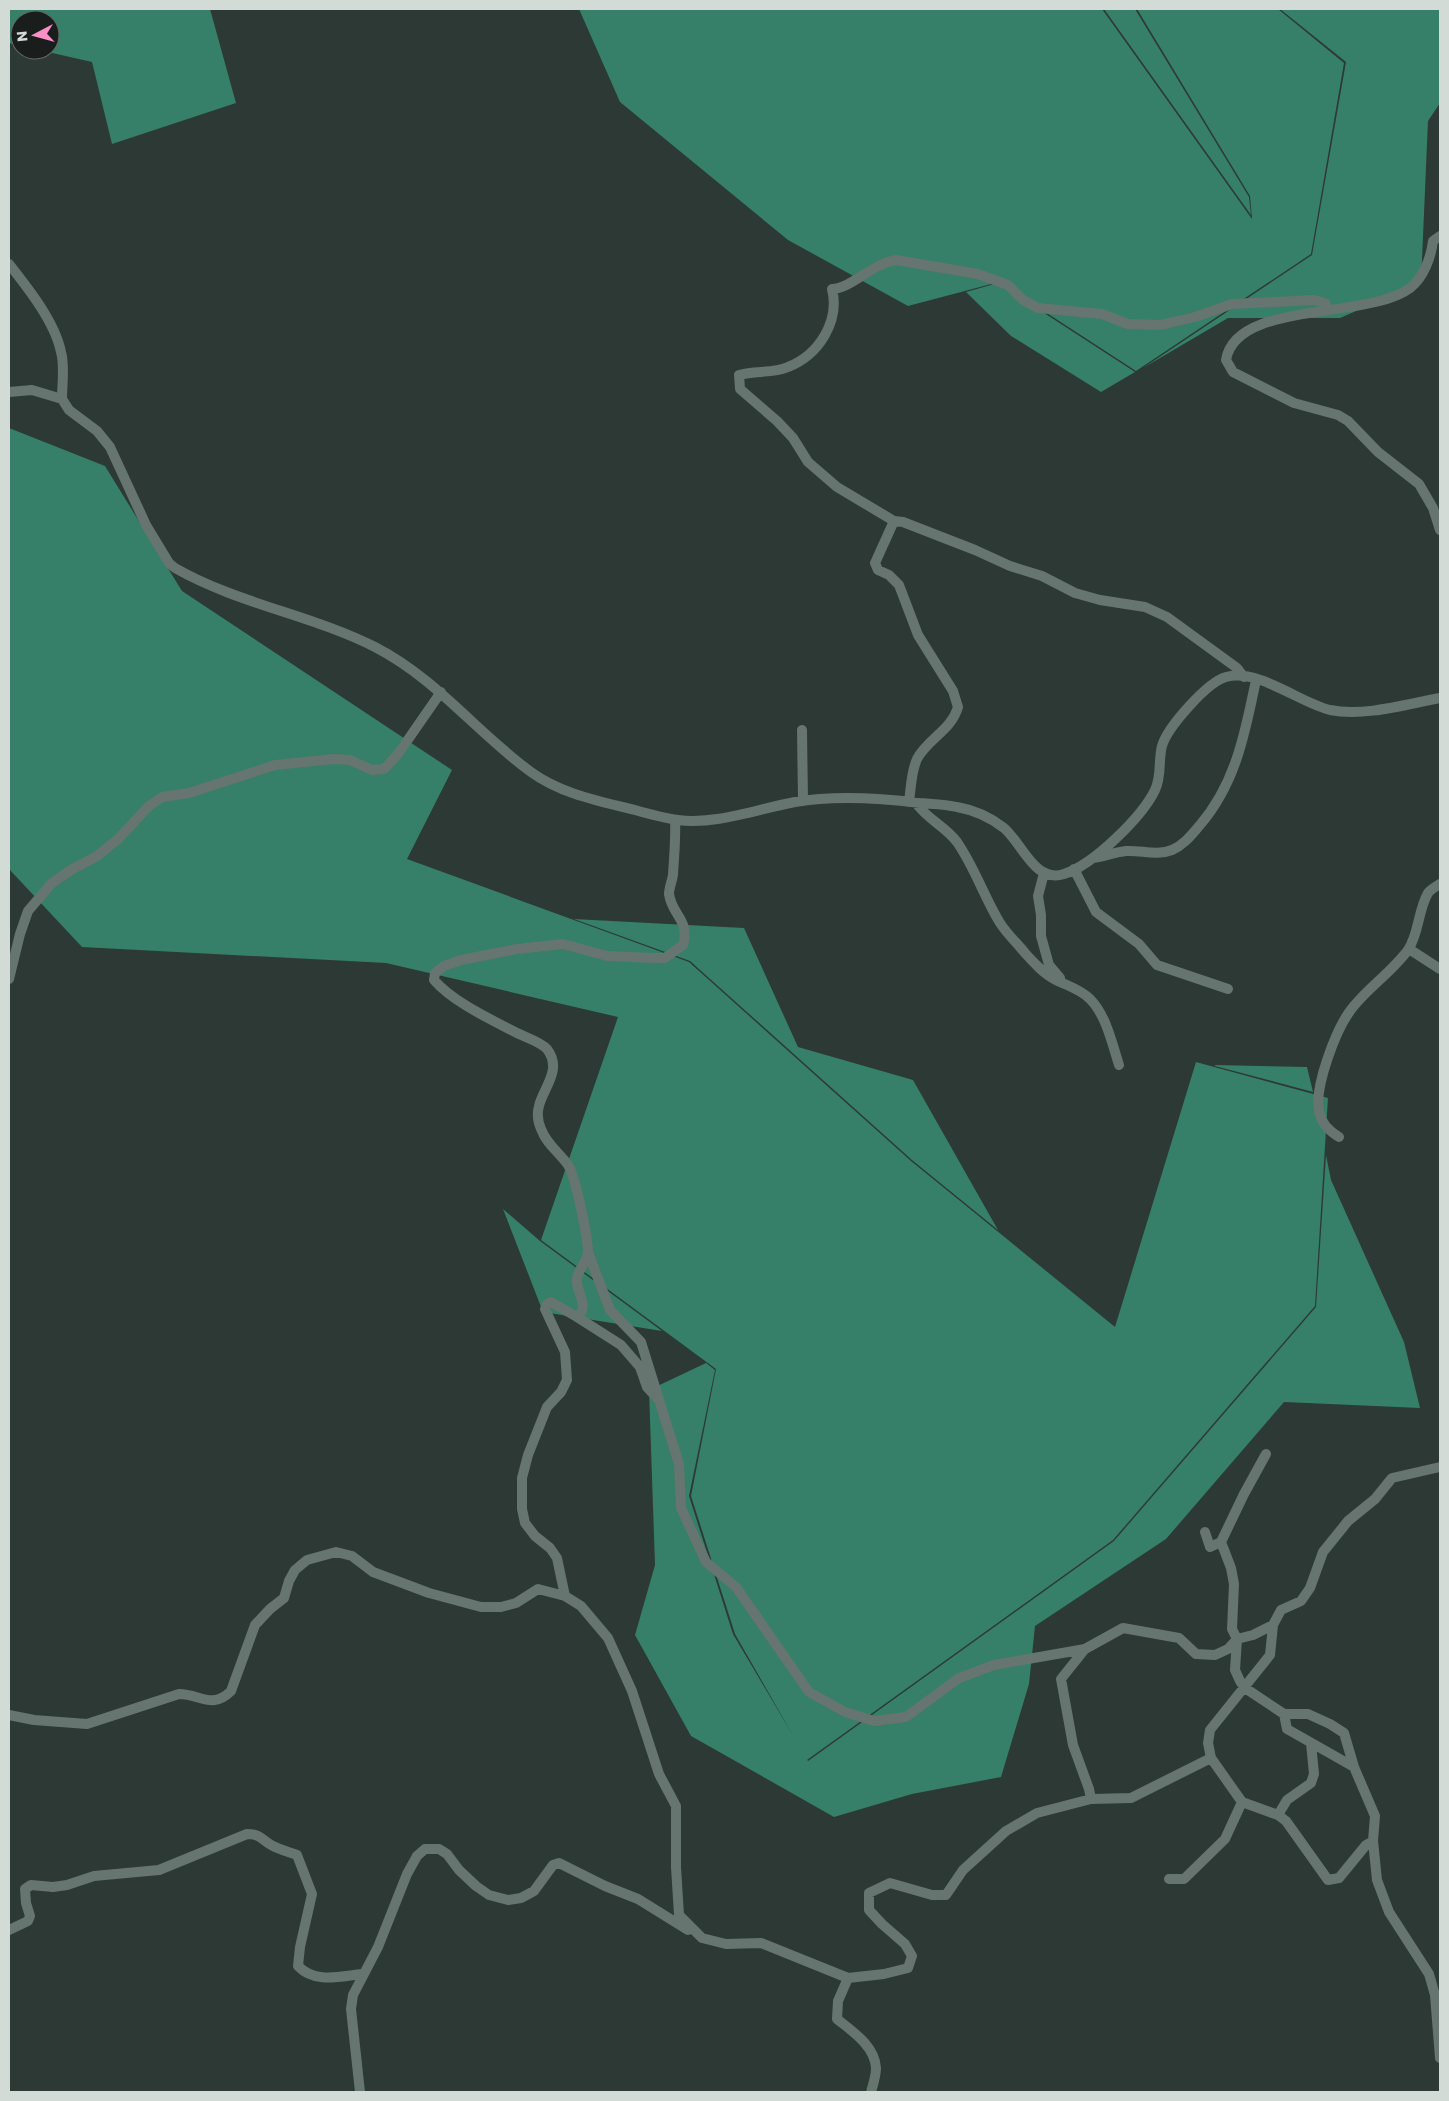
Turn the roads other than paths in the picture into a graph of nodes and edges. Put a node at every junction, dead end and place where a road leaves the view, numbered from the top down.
1 (1440, 236) edge
2 (9, 264) edge
3 (1328, 310) junction
4 (9, 392) edge
5 (62, 399) junction
6 (894, 521) junction
7 (1440, 530) edge
8 (1244, 677) junction
9 (1256, 680) junction
10 (441, 692) junction
11 (1440, 698) edge
12 (802, 730) dead end
13 (803, 801) junction
14 (913, 802) junction
15 (675, 820) junction
16 (1090, 858) junction
17 (1074, 870) junction
18 (1044, 874) junction
19 (1440, 884) edge
20 (1409, 948) junction
21 (1440, 969) edge
22 (9, 980) edge
23 (1067, 984) junction
24 (1228, 989) dead end
25 (1119, 1064) dead end
26 (1339, 1136) dead end
27 (588, 1251) junction
28 (577, 1317) junction
29 (661, 1401) junction
30 (1266, 1454) dead end
31 (1440, 1467) edge
32 (1205, 1532) dead end
33 (1221, 1542) junction
34 (565, 1596) junction
35 (1273, 1625) junction
36 (1237, 1639) junction
37 (1084, 1649) junction
38 (1245, 1688) junction
39 (1284, 1714) junction
40 (9, 1715) edge
41 (1311, 1743) junction
42 (1210, 1758) junction
43 (1354, 1767) junction
44 (1091, 1799) junction
45 (1242, 1802) junction
46 (1278, 1815) junction
47 (1373, 1841) junction
48 (1169, 1879) dead end
49 (9, 1930) edge
50 (702, 1938) junction
51 (362, 1974) junction
52 (848, 1978) junction
53 (1440, 2058) edge
54 (360, 2092) edge
55 (871, 2092) edge

1 - 3 street
2 - 5 street
3 - 6 street
3 - 7 street
4 - 5 street
5 - 10 street
6 - 8 street
6 - 14 street
8 - 9 street
8 - 16 street
9 - 11 street
9 - 16 street
10 - 15 street
10 - 22 street
12 - 13 street
13 - 14 street
13 - 15 street
14 - 18 street
14 - 23 street
15 - 27 street
16 - 17 street
17 - 18 street
17 - 24 street
18 - 23 street
19 - 20 street
20 - 21 street
20 - 26 street
23 - 25 street
27 - 28 street
27 - 29 street
28 - 29 street
28 - 34 street
29 - 37 street
30 - 33 street
31 - 35 street
32 - 33 street
33 - 36 street
34 - 40 street
34 - 50 street
35 - 36 street
35 - 38 street
36 - 37 street
36 - 38 street
37 - 44 street
38 - 39 street
38 - 42 street
39 - 41 street
39 - 43 street
41 - 43 street
41 - 46 street
42 - 44 street
42 - 45 street
43 - 47 street
44 - 52 street
45 - 46 street
45 - 48 street
46 - 47 street
47 - 53 street
49 - 51 street
50 - 51 street
50 - 52 street
51 - 54 street
52 - 55 street

